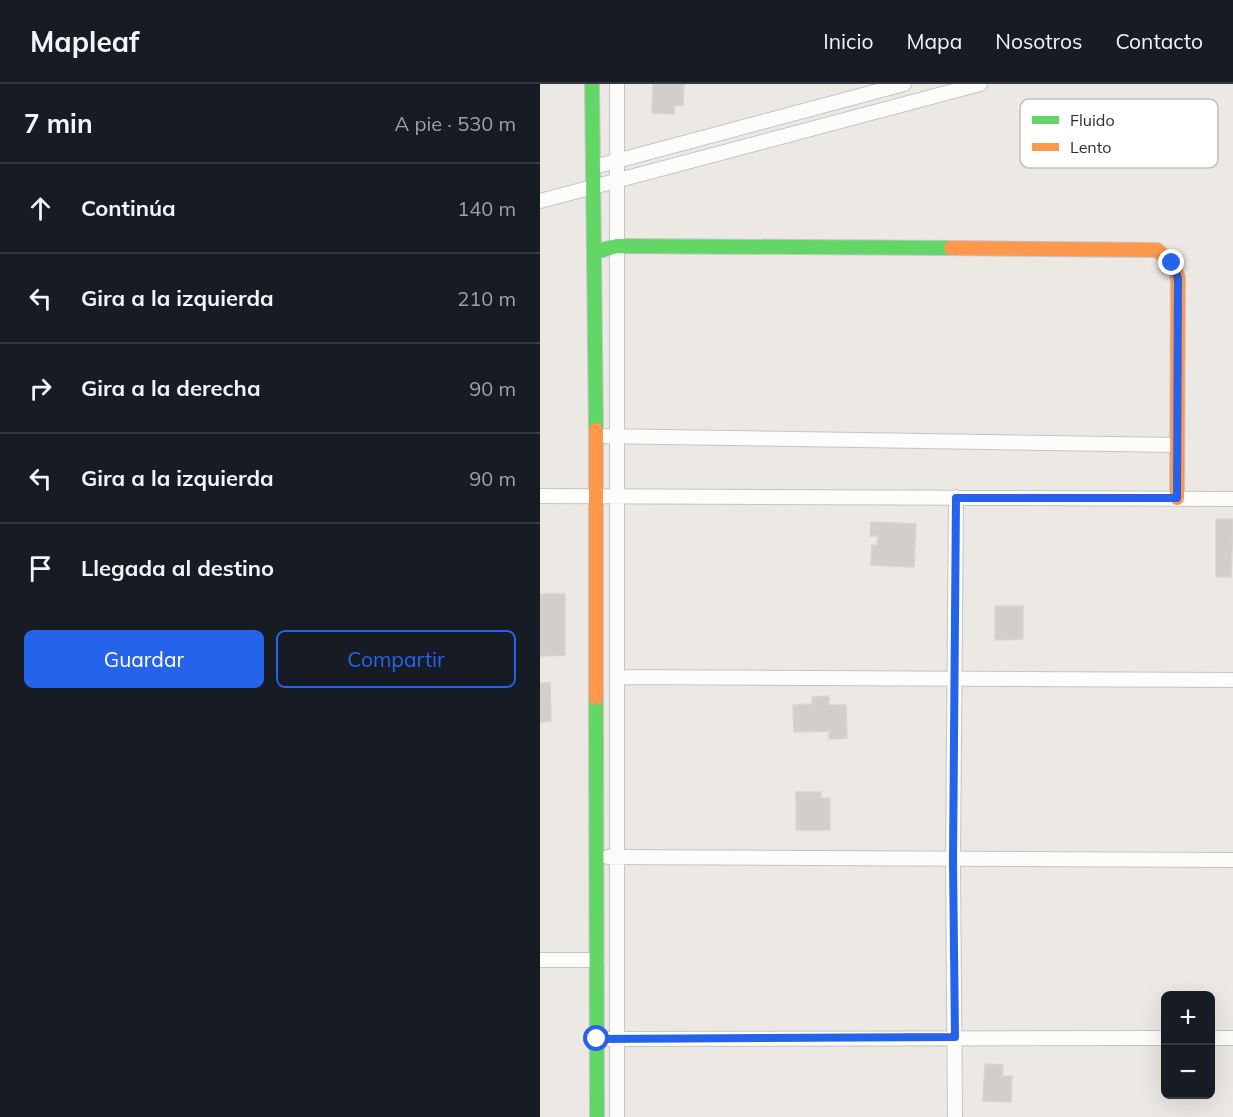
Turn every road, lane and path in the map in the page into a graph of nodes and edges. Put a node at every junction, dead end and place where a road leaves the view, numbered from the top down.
1 (592, 84) edge
2 (617, 84) edge
3 (904, 84) edge
4 (980, 84) edge
5 (617, 161) junction
6 (594, 167) junction
7 (617, 181) junction
8 (592, 187) junction
9 (540, 201) edge
10 (617, 246) junction
11 (595, 252) junction
12 (596, 436) junction
13 (617, 436) junction
14 (1176, 445) junction
15 (540, 496) edge
16 (595, 496) junction
17 (618, 496) junction
18 (956, 498) junction
19 (1177, 498) junction
20 (1233, 499) edge
21 (617, 677) junction
22 (956, 679) junction
23 (1233, 680) edge
24 (597, 856) junction
25 (617, 857) junction
26 (1233, 860) edge
27 (953, 861) junction
28 (540, 960) edge
29 (597, 960) junction
30 (955, 1037) junction
31 (1161, 1038) edge
32 (1215, 1038) edge
33 (1233, 1038) edge
34 (597, 1039) junction
35 (617, 1039) junction
36 (597, 1117) edge
37 (617, 1117) edge
38 (955, 1117) edge

1 - 6 street
2 - 5 street
3 - 5 street
4 - 7 street
5 - 6 street
5 - 7 street
6 - 8 street
7 - 8 street
7 - 10 street
8 - 9 street
8 - 11 street
10 - 11 street
10 - 13 street
10 - 14 street
11 - 12 street
12 - 13 street
12 - 16 street
13 - 14 street
13 - 17 street
14 - 19 street
15 - 16 street
16 - 17 street
16 - 24 street
17 - 18 street
17 - 21 street
18 - 19 street
18 - 22 street
19 - 20 street
21 - 22 street
21 - 25 street
22 - 23 street
22 - 27 street
24 - 25 street
24 - 29 street
25 - 27 street
25 - 35 street
26 - 27 street
27 - 30 street
28 - 29 street
29 - 34 street
30 - 31 street
30 - 35 street
30 - 38 street
32 - 33 street
34 - 35 street
34 - 36 street
35 - 37 street

